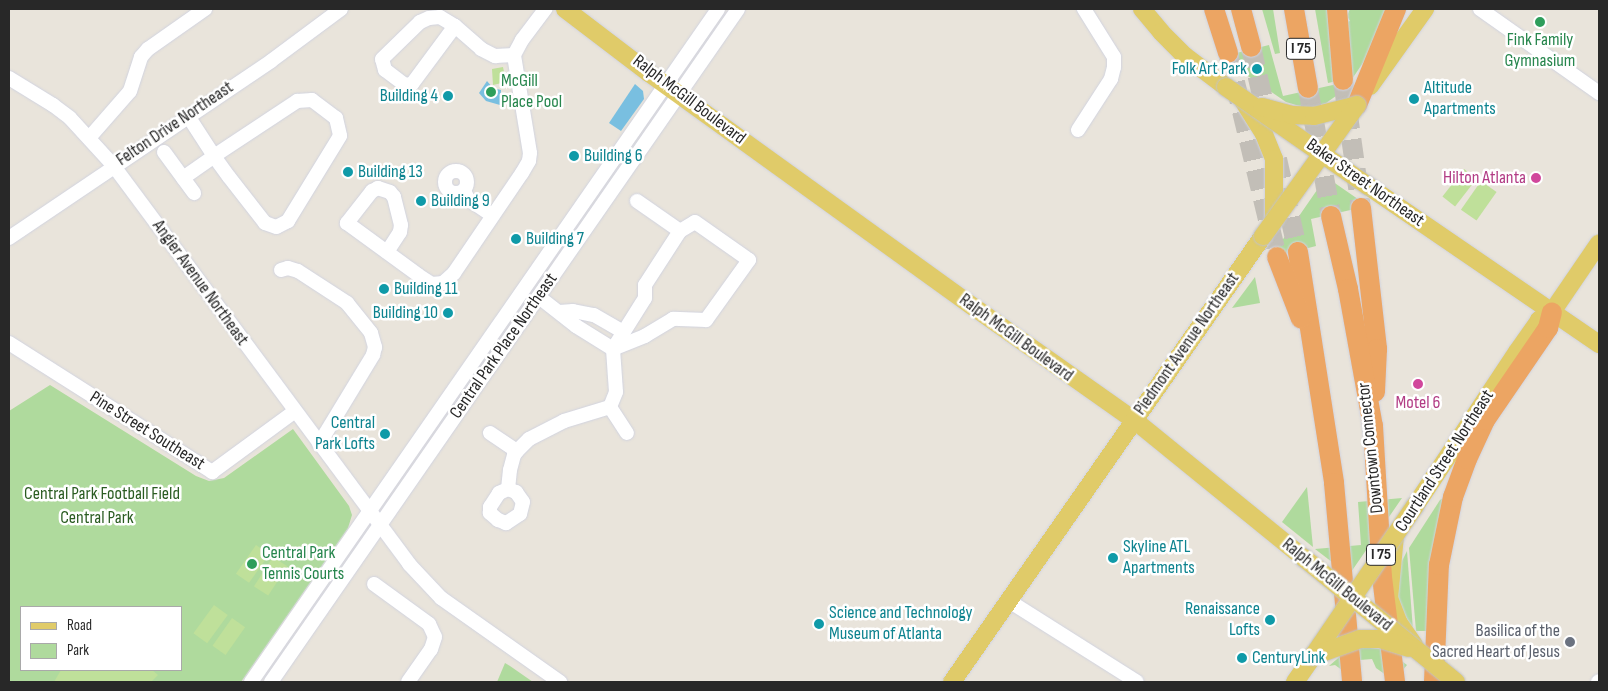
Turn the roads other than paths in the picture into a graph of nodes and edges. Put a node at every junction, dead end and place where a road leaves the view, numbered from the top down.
1 (205, 9) edge
2 (341, 9) edge
3 (545, 9) edge
4 (564, 9) edge
5 (718, 9) edge
6 (738, 9) edge
7 (1084, 9) edge
8 (1142, 9) edge
9 (1214, 9) edge
10 (1241, 9) edge
11 (1294, 9) edge
12 (1337, 9) edge
13 (1396, 9) edge
14 (1425, 9) edge
15 (1480, 9) edge
16 (455, 26) junction
17 (1251, 47) tunnel mouth
18 (1228, 53) tunnel mouth
19 (514, 55) junction
20 (9, 78) edge
21 (1343, 80) tunnel mouth
22 (1308, 88) tunnel mouth
23 (672, 90) junction
24 (1599, 93) edge
25 (1242, 99) junction
26 (1357, 105) junction
27 (188, 116) junction
28 (1078, 130) dead end
29 (89, 138) junction
30 (164, 152) dead end
31 (1322, 154) junction
32 (214, 156) junction
33 (113, 166) junction
34 (183, 178) junction
35 (464, 191) dead end
36 (194, 193) dead end
37 (637, 200) dead end
38 (1361, 208) tunnel mouth
39 (492, 216) junction
40 (1331, 216) tunnel mouth
41 (1274, 221) junction
42 (680, 231) junction
43 (9, 238) edge
44 (1599, 243) edge
45 (387, 252) junction
46 (1298, 252) tunnel mouth
47 (1277, 257) tunnel mouth
48 (281, 270) dead end
49 (539, 297) junction
50 (1552, 312) junction
51 (562, 315) junction
52 (594, 327) junction
53 (624, 332) junction
54 (9, 343) edge
55 (1599, 344) edge
56 (613, 349) junction
57 (1317, 362) junction
58 (610, 407) junction
59 (295, 411) junction
60 (1134, 420) junction
61 (1373, 426) junction
62 (490, 433) dead end
63 (627, 433) dead end
64 (319, 444) junction
65 (517, 451) junction
66 (508, 489) dead end
67 (370, 512) junction
68 (379, 525) junction
69 (1395, 536) junction
70 (374, 584) dead end
71 (1353, 598) junction
72 (1009, 601) junction
73 (1417, 650) junction
74 (1313, 656) junction
75 (251, 682) edge
76 (271, 682) edge
77 (408, 682) edge
78 (560, 682) edge
79 (952, 682) edge
80 (1137, 682) edge
81 (1295, 682) edge
82 (1352, 682) edge
83 (1394, 682) edge
84 (1434, 682) edge
85 (1456, 682) edge

1 - 29 street
2 - 27 street, Felton Drive Northeast
3 - 19 street
4 - 23 main road, Ralph McGill Boulevard
5 - 23 street, Central Park Place Northeast
6 - 23 street, Central Park Place Northeast
7 - 28 street
8 - 25 main road, Baker Street Northeast, bridge
9 - 18 highway
10 - 17 highway
11 - 22 highway, I 75
12 - 21 highway
13 - 26 highway
14 - 26 main road, Piedmont Avenue Northeast
15 - 24 street
16 - 16 street
16 - 19 street
19 - 39 street
20 - 29 street, Angier Avenue Northeast
23 - 49 street, Central Park Place Northeast
23 - 60 main road, Ralph McGill Boulevard
23 - 67 street, Central Park Place Northeast
25 - 26 main road, bridge
25 - 31 main road, Baker Street Northeast, bridge
25 - 41 main road, bridge
26 - 31 main road, Piedmont Avenue Northeast, bridge
27 - 32 street
27 - 33 street, Felton Drive Northeast
29 - 33 street, Angier Avenue Northeast
30 - 34 street
31 - 41 main road, Piedmont Avenue Northeast, bridge
31 - 50 main road, Baker Street Northeast, bridge
32 - 32 street
32 - 34 street
33 - 43 street, Felton Drive Northeast
33 - 59 street, Angier Avenue Northeast
34 - 36 street
35 - 39 street
37 - 42 street
38 - 61 highway
39 - 45 street
40 - 61 highway, Downtown Connector / I 75
41 - 60 main road, Piedmont Avenue Northeast, bridge
42 - 53 street
42 - 56 street
44 - 50 main road, Courtland Street Northeast
45 - 45 street
46 - 57 highway, I 75
47 - 57 highway
48 - 64 street
49 - 51 street
49 - 68 street, Central Park Place Northeast
50 - 55 main road, Baker Street Northeast
50 - 69 main road, Courtland Street Northeast, bridge
50 - 84 highway
51 - 52 street
51 - 52 street
52 - 53 street
52 - 56 street
53 - 56 street
54 - 59 street, Pine Street Southeast
56 - 58 street
57 - 82 highway, I 75
58 - 63 street
58 - 65 street
59 - 64 street, Angier Avenue Northeast
60 - 71 main road, Ralph McGill Boulevard, bridge
60 - 72 main road, Piedmont Avenue Northeast
61 - 83 highway, Downtown Connector / I 75
62 - 65 street
64 - 67 street, Angier Avenue Northeast
65 - 66 street
67 - 68 street, Angier Avenue Northeast
67 - 75 street, Central Park Place Northeast
68 - 76 street, Central Park Place Northeast
68 - 78 street, Angier Avenue Northeast
69 - 71 main road, Courtland Street Northeast, bridge
69 - 73 main road, bridge
70 - 77 street
71 - 73 main road, Ralph McGill Boulevard, bridge
71 - 74 main road, Courtland Street Northeast, bridge
72 - 79 main road, Piedmont Avenue Northeast
72 - 80 street
73 - 74 main road, bridge
73 - 85 main road, Ralph McGill Boulevard, bridge
74 - 81 main road, Courtland Street Northeast

